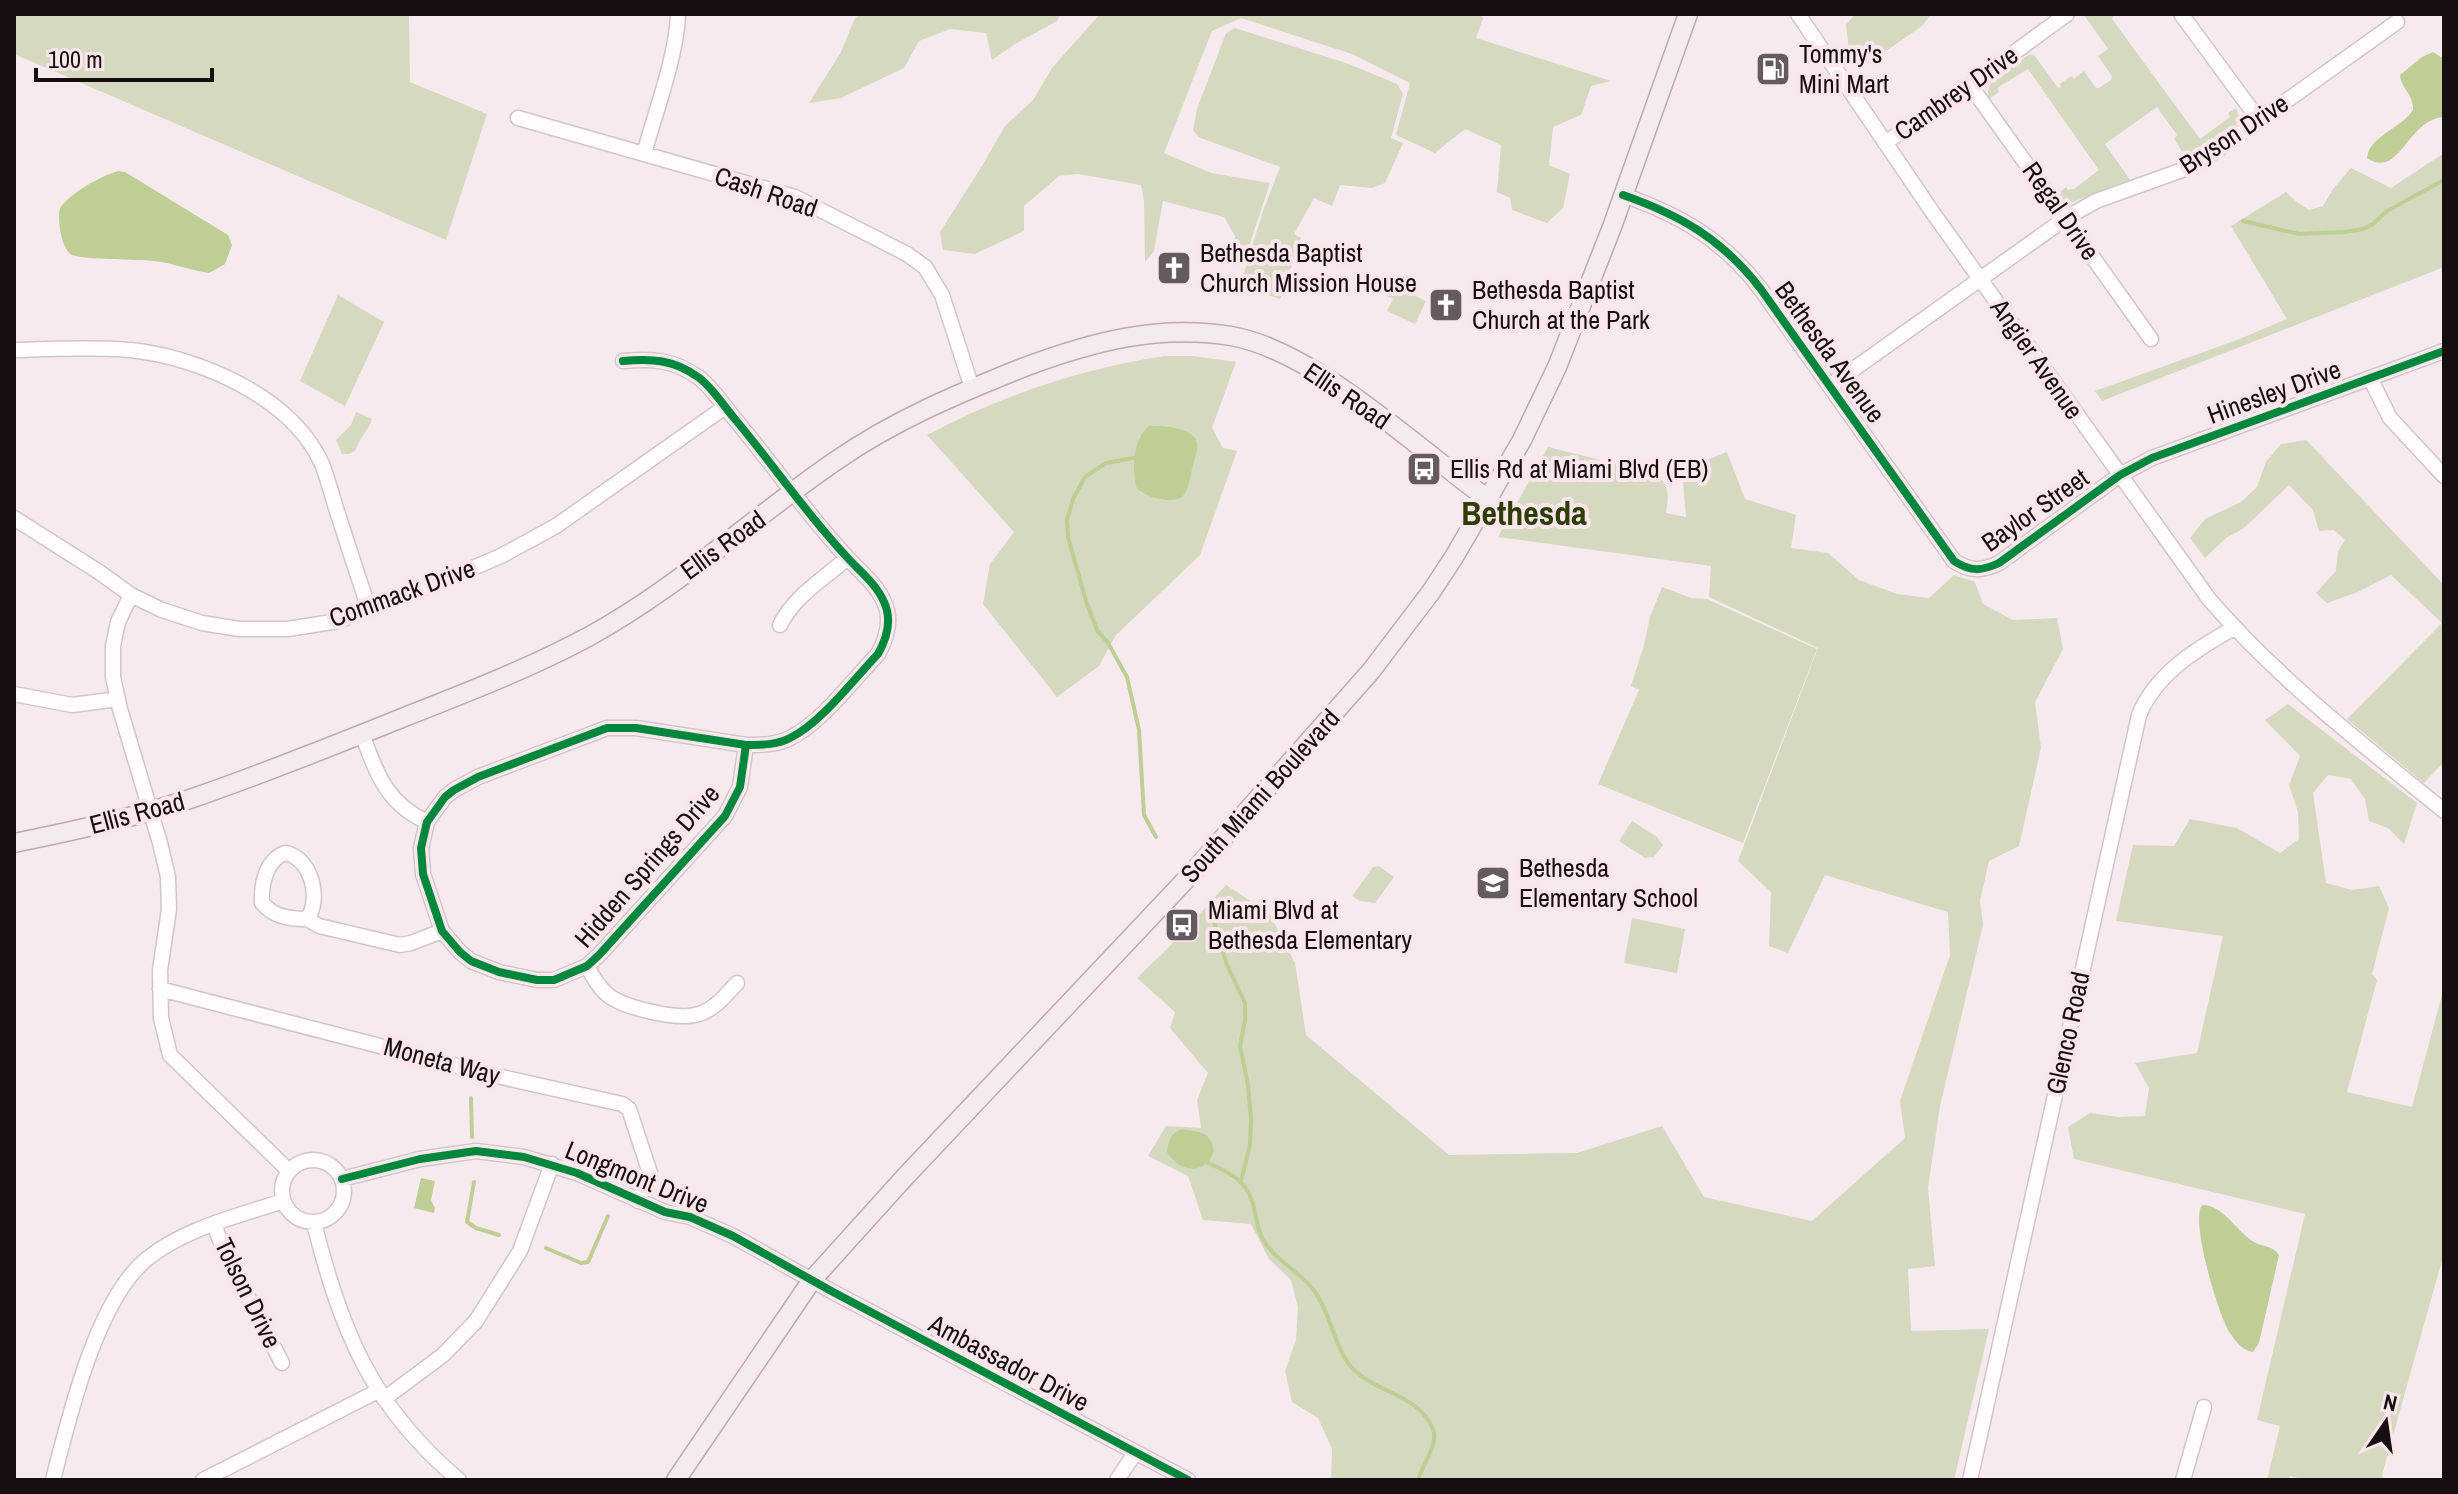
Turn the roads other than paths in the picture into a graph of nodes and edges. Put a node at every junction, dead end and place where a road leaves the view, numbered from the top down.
1 (678, 14) edge
2 (1688, 14) edge
3 (1798, 14) edge
4 (2067, 14) edge
5 (2181, 14) edge
6 (2397, 22) dead end
7 (1970, 85) junction
8 (518, 118) dead end
9 (2259, 120) junction
10 (1885, 143) junction
11 (644, 154) junction
12 (1623, 195) junction
13 (2066, 218) junction
14 (1981, 279) junction
15 (2151, 339) dead end
16 (14, 350) edge
17 (2444, 351) edge
18 (623, 361) dead end
19 (2370, 378) junction
20 (1830, 386) junction
21 (972, 388) junction
22 (725, 407) junction
23 (2120, 475) junction
24 (2444, 476) edge
25 (792, 494) junction
26 (1488, 499) junction
27 (14, 518) edge
28 (847, 558) junction
29 (1970, 570) joint
30 (131, 595) junction
31 (369, 609) junction
32 (780, 625) dead end
33 (2234, 628) junction
34 (14, 694) edge
35 (118, 699) junction
36 (362, 734) junction
37 (746, 745) junction
38 (149, 811) junction
39 (2444, 811) edge
40 (427, 822) junction
41 (14, 843) edge
42 (307, 919) junction
43 (442, 931) junction
44 (587, 966) junction
45 (737, 983) dead end
46 (160, 989) junction
47 (552, 1164) junction
48 (289, 1171) junction
49 (342, 1179) junction
50 (283, 1201) junction
51 (638, 1201) junction
52 (314, 1223) junction
53 (214, 1224) junction
54 (812, 1280) junction
55 (282, 1363) dead end
56 (381, 1395) junction
57 (2204, 1407) dead end
58 (1135, 1453) junction
59 (443, 1466) junction
60 (236, 1473) edge
61 (53, 1480) edge
62 (203, 1480) edge
63 (435, 1480) edge
64 (459, 1480) edge
65 (676, 1480) edge
66 (1117, 1480) edge
67 (1188, 1480) edge
68 (1970, 1480) edge
69 (2183, 1480) edge

1 - 11 street
2 - 12 main road, South Miami Boulevard
3 - 10 street, Angier Avenue
4 - 7 street, Cambrey Drive
5 - 9 street
6 - 9 street, Bryson Drive
7 - 10 street, Cambrey Drive
7 - 13 street, Regal Drive
8 - 11 street, Cash Road
9 - 13 street, Bryson Drive
10 - 14 street, Angier Avenue
11 - 21 street, Cash Road
12 - 20 street, Bethesda Avenue
12 - 26 main road, South Miami Boulevard
13 - 14 street, Bryson Drive
13 - 15 street, Regal Drive
14 - 20 street, Bryson Drive
14 - 23 street, Angier Avenue
16 - 31 street
17 - 19 street, Hinesley Drive
18 - 22 street
19 - 23 street, Hinesley Drive
19 - 24 street
20 - 29 street, Bethesda Avenue
21 - 25 main road, Ellis Road
21 - 26 main road, Ellis Road
22 - 25 street
22 - 31 street, Commack Drive
23 - 29 street, Baylor Street
23 - 33 street, Angier Avenue
25 - 28 street
25 - 36 main road, Ellis Road
26 - 54 main road, South Miami Boulevard
27 - 30 street, Commack Drive
28 - 32 street
28 - 37 street
30 - 31 street, Commack Drive
30 - 35 street
33 - 39 street, Angier Avenue
33 - 68 street, Glenco Road
34 - 35 street
35 - 38 street
36 - 38 main road, Ellis Road
36 - 40 street
37 - 40 street
37 - 44 street, Hidden Springs Drive
38 - 41 main road, Ellis Road
38 - 46 street
40 - 43 street, Hidden Springs Drive
42 - 42 street
42 - 43 street
43 - 44 street, Hidden Springs Drive
44 - 45 street
46 - 48 street
46 - 51 street, Moneta Way
47 - 49 street, Longmont Drive
47 - 51 street, Longmont Drive
47 - 56 street
48 - 49 street
48 - 50 street
49 - 52 street
50 - 52 street
50 - 53 street
51 - 54 street, Longmont Drive
52 - 56 street
53 - 55 street, Tolson Drive
53 - 61 street
54 - 58 street, Ambassador Drive
54 - 65 main road, South Miami Boulevard
56 - 59 street
56 - 60 street
57 - 69 street
58 - 66 street
58 - 67 street, Ambassador Drive
59 - 63 street
59 - 64 street
60 - 62 street

